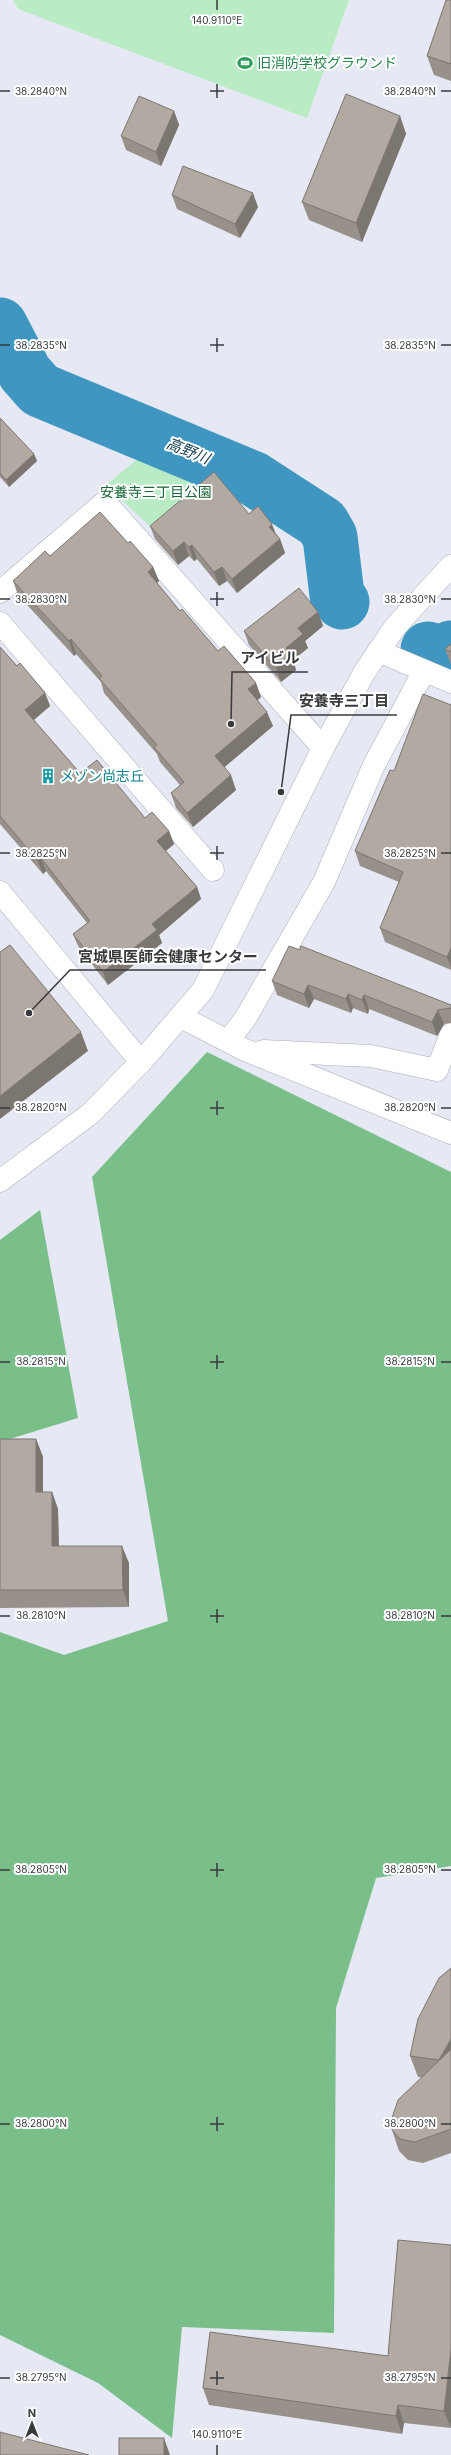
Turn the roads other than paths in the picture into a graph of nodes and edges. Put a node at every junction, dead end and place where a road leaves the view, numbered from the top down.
1 (451, 566) edge
2 (0, 592) edge
3 (0, 623) edge
4 (378, 651) junction
5 (424, 671) junction
6 (451, 682) edge
7 (323, 748) junction
8 (213, 870) dead end
9 (0, 892) edge
10 (181, 1017) junction
11 (451, 1034) edge
12 (237, 1045) junction
13 (141, 1062) junction
14 (451, 1132) edge
15 (0, 1181) edge

1 - 4 street
2 - 7 street
3 - 8 street
4 - 5 street
4 - 7 street
5 - 6 street
5 - 12 street
7 - 10 street
9 - 13 street
10 - 12 street
10 - 13 street
11 - 12 street
12 - 14 street
13 - 15 street

